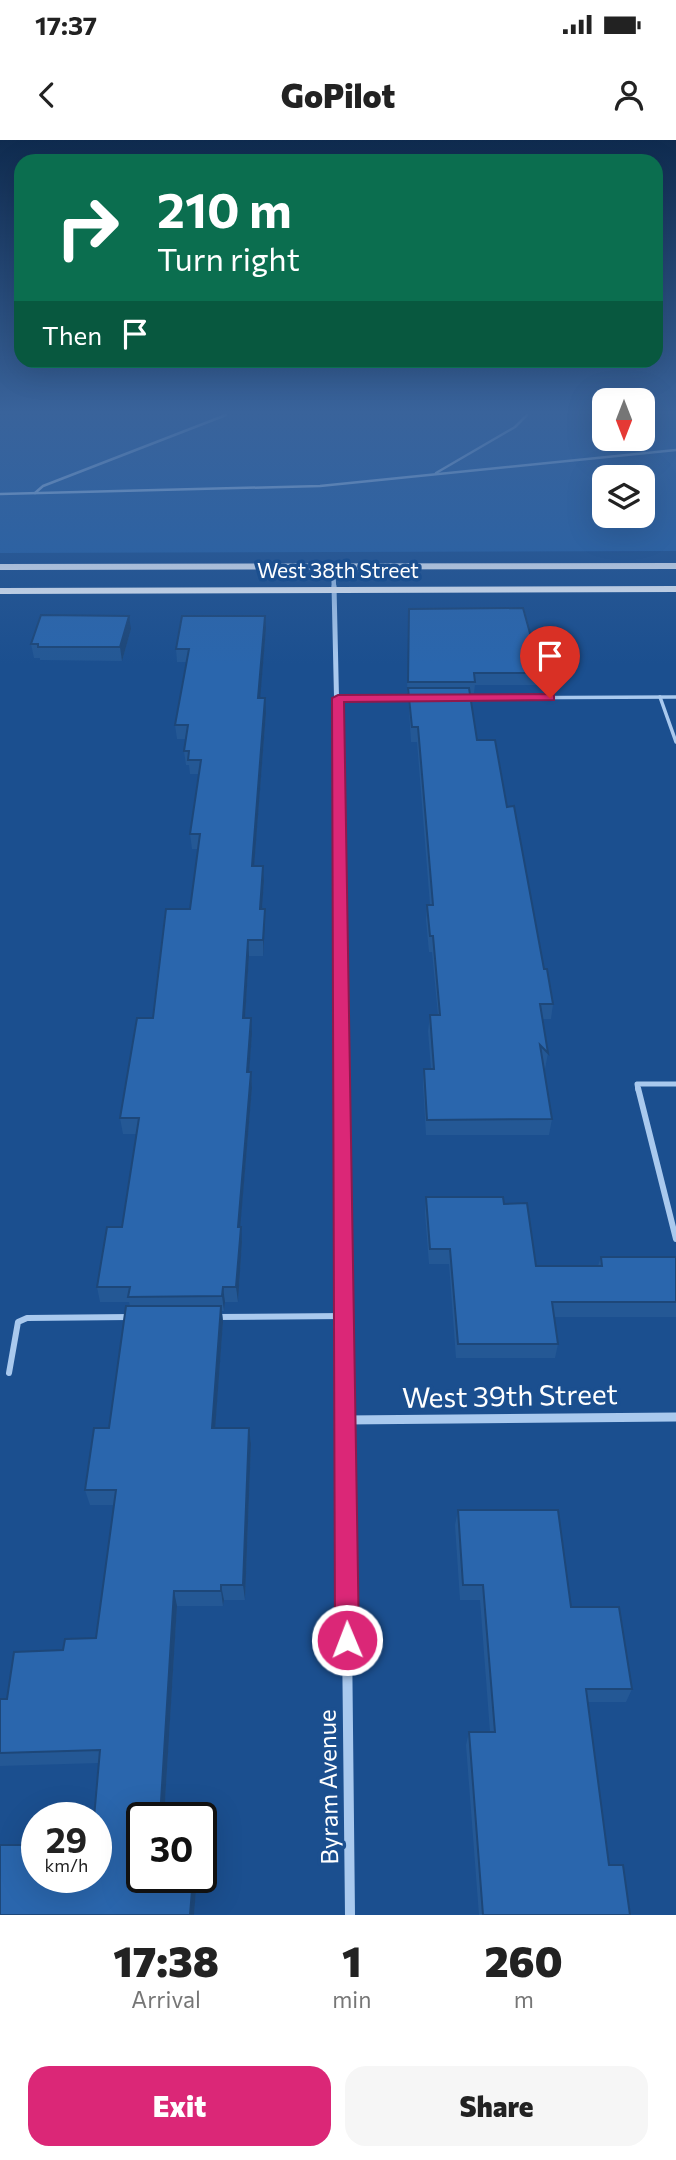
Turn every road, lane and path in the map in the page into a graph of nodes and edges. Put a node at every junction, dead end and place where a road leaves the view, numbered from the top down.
1 (676, 566) edge
2 (332, 567) junction
3 (0, 568) edge
4 (676, 589) edge
5 (0, 591) edge
6 (334, 591) junction
7 (660, 697) junction
8 (676, 697) edge
9 (338, 698) junction
10 (426, 698) edge
11 (453, 698) edge
12 (676, 742) edge
13 (676, 1084) edge
14 (676, 1239) edge
15 (344, 1316) junction
16 (135, 1317) edge
17 (202, 1317) edge
18 (9, 1373) dead end
19 (676, 1417) edge
20 (345, 1420) junction
21 (349, 1915) edge

1 - 2 main road, West 38th Street
2 - 3 main road, West 38th Street
2 - 6 street, Byram Avenue
4 - 6 main road, West 38th Street
5 - 6 main road, West 38th Street
6 - 9 street, Byram Avenue
7 - 8 lane
7 - 11 lane
7 - 12 lane
9 - 10 lane
9 - 15 street, Byram Avenue
13 - 14 lane
15 - 17 lane
15 - 20 street, Byram Avenue
16 - 18 lane
19 - 20 street, West 39th Street
20 - 21 street, Byram Avenue

